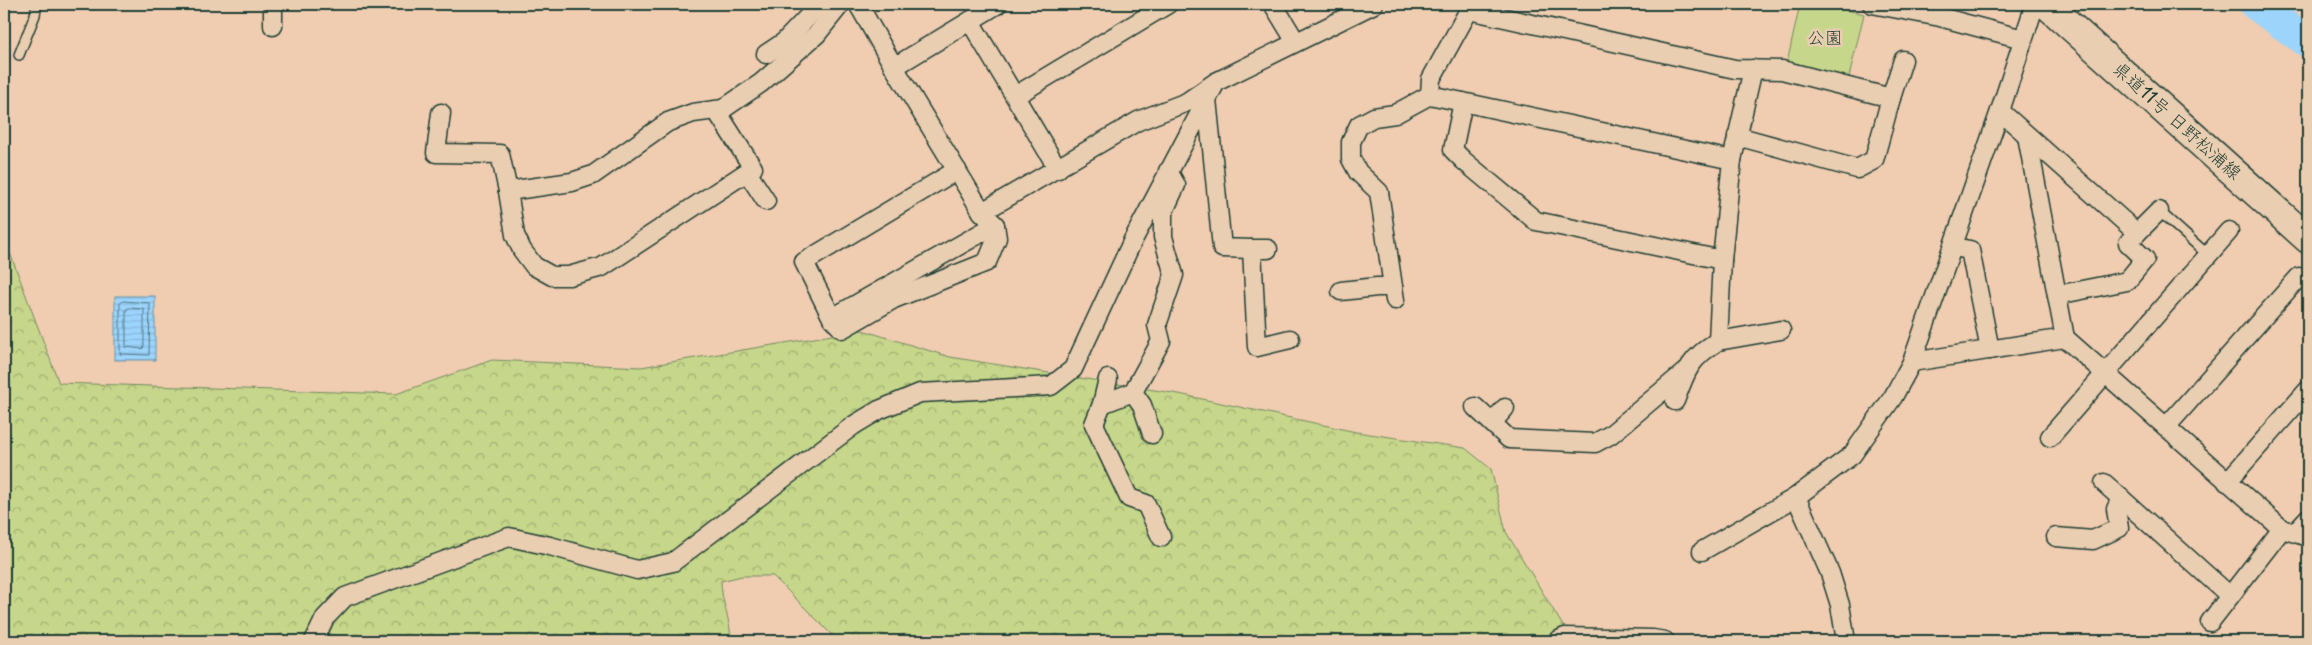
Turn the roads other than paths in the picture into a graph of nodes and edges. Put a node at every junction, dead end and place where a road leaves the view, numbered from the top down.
1 (37, 4) edge
2 (273, 4) edge
3 (820, 4) edge
4 (841, 4) edge
5 (858, 4) edge
6 (998, 4) edge
7 (1168, 4) edge
8 (1273, 4) edge
9 (1374, 4) edge
10 (1872, 4) edge
11 (2034, 4) edge
12 (2046, 4) edge
13 (1472, 7) edge
14 (970, 21) junction
15 (273, 26) dead end
16 (2023, 39) junction
17 (1296, 42) junction
18 (19, 54) dead end
19 (766, 54) dead end
20 (1903, 60) dead end
21 (894, 67) junction
22 (1753, 69) junction
23 (1216, 82) junction
24 (1430, 95) junction
25 (1015, 96) junction
26 (1891, 98) junction
27 (1206, 99) junction
28 (1463, 102) junction
29 (716, 110) junction
30 (2000, 111) junction
31 (441, 113) dead end
32 (1737, 136) junction
33 (2027, 136) junction
34 (1732, 160) junction
35 (1058, 168) junction
36 (957, 170) junction
37 (1168, 171) junction
38 (747, 172) junction
39 (508, 191) junction
40 (766, 201) dead end
41 (2159, 211) joint
42 (982, 212) junction
43 (995, 225) junction
44 (2229, 231) dead end
45 (2136, 233) junction
46 (2308, 238) edge
47 (1953, 247) junction
48 (2208, 255) junction
49 (1722, 260) junction
50 (2300, 277) dead end
51 (1341, 291) dead end
52 (2057, 294) junction
53 (832, 318) junction
54 (1781, 330) dead end
55 (2066, 338) junction
56 (1290, 339) dead end
57 (1718, 341) junction
58 (1990, 350) junction
59 (1912, 362) junction
60 (1686, 371) junction
61 (2105, 374) junction
62 (1108, 379) dead end
63 (2308, 390) edge
64 (1133, 392) junction
65 (1676, 401) dead end
66 (1102, 404) junction
67 (1475, 407) dead end
68 (1505, 408) dead end
69 (1492, 423) junction
70 (2166, 427) junction
71 (1152, 434) dead end
72 (2050, 437) dead end
73 (2227, 482) junction
74 (2104, 483) dead end
75 (1796, 497) junction
76 (2121, 498) junction
77 (2308, 518) edge
78 (2295, 533) edge
79 (1161, 537) dead end
80 (2056, 537) dead end
81 (1702, 551) dead end
82 (2230, 596) junction
83 (2210, 622) dead end
84 (314, 641) edge
85 (1558, 641) edge
86 (1665, 641) edge
87 (1846, 641) edge

1 - 18 lane
2 - 15 street
3 - 19 street
4 - 29 street
5 - 21 street
6 - 14 street
7 - 25 street
8 - 17 street
9 - 17 street
10 - 16 street
11 - 16 street
12 - 46 main road, 県道11号 日野松浦線
13 - 22 street
13 - 24 street
14 - 21 street
14 - 25 street
16 - 30 street
17 - 23 street
20 - 26 street
21 - 36 street
22 - 26 street
22 - 32 street
23 - 27 street
23 - 35 street
24 - 28 street
24 - 51 street
25 - 35 street
26 - 32 street
27 - 37 street
27 - 56 street
28 - 34 street
28 - 49 street
29 - 38 street
29 - 39 street
30 - 33 street
30 - 47 street
31 - 39 street
32 - 34 street
33 - 45 street
33 - 52 street
34 - 49 street
35 - 42 street
36 - 42 street
36 - 53 street
37 - 64 street
37 - 84 street
38 - 39 street
38 - 40 street
41 - 45 street
41 - 48 lane
42 - 43 street
43 - 53 street
43 - 53 street
44 - 48 street
45 - 52 street
47 - 58 street
47 - 59 street
48 - 61 street
49 - 57 street
50 - 70 street
52 - 55 street
54 - 57 street
55 - 58 street
55 - 61 street
57 - 60 street
58 - 59 street
59 - 75 street
60 - 65 street
60 - 69 street
61 - 70 street
61 - 72 street
62 - 66 street
63 - 73 street
64 - 66 street
64 - 71 street
66 - 79 street
67 - 69 street
68 - 69 street
70 - 73 street
73 - 78 street
74 - 76 street
75 - 81 street
75 - 87 street
76 - 80 street
76 - 82 street
77 - 78 street
78 - 82 street
82 - 83 street
85 - 86 street

